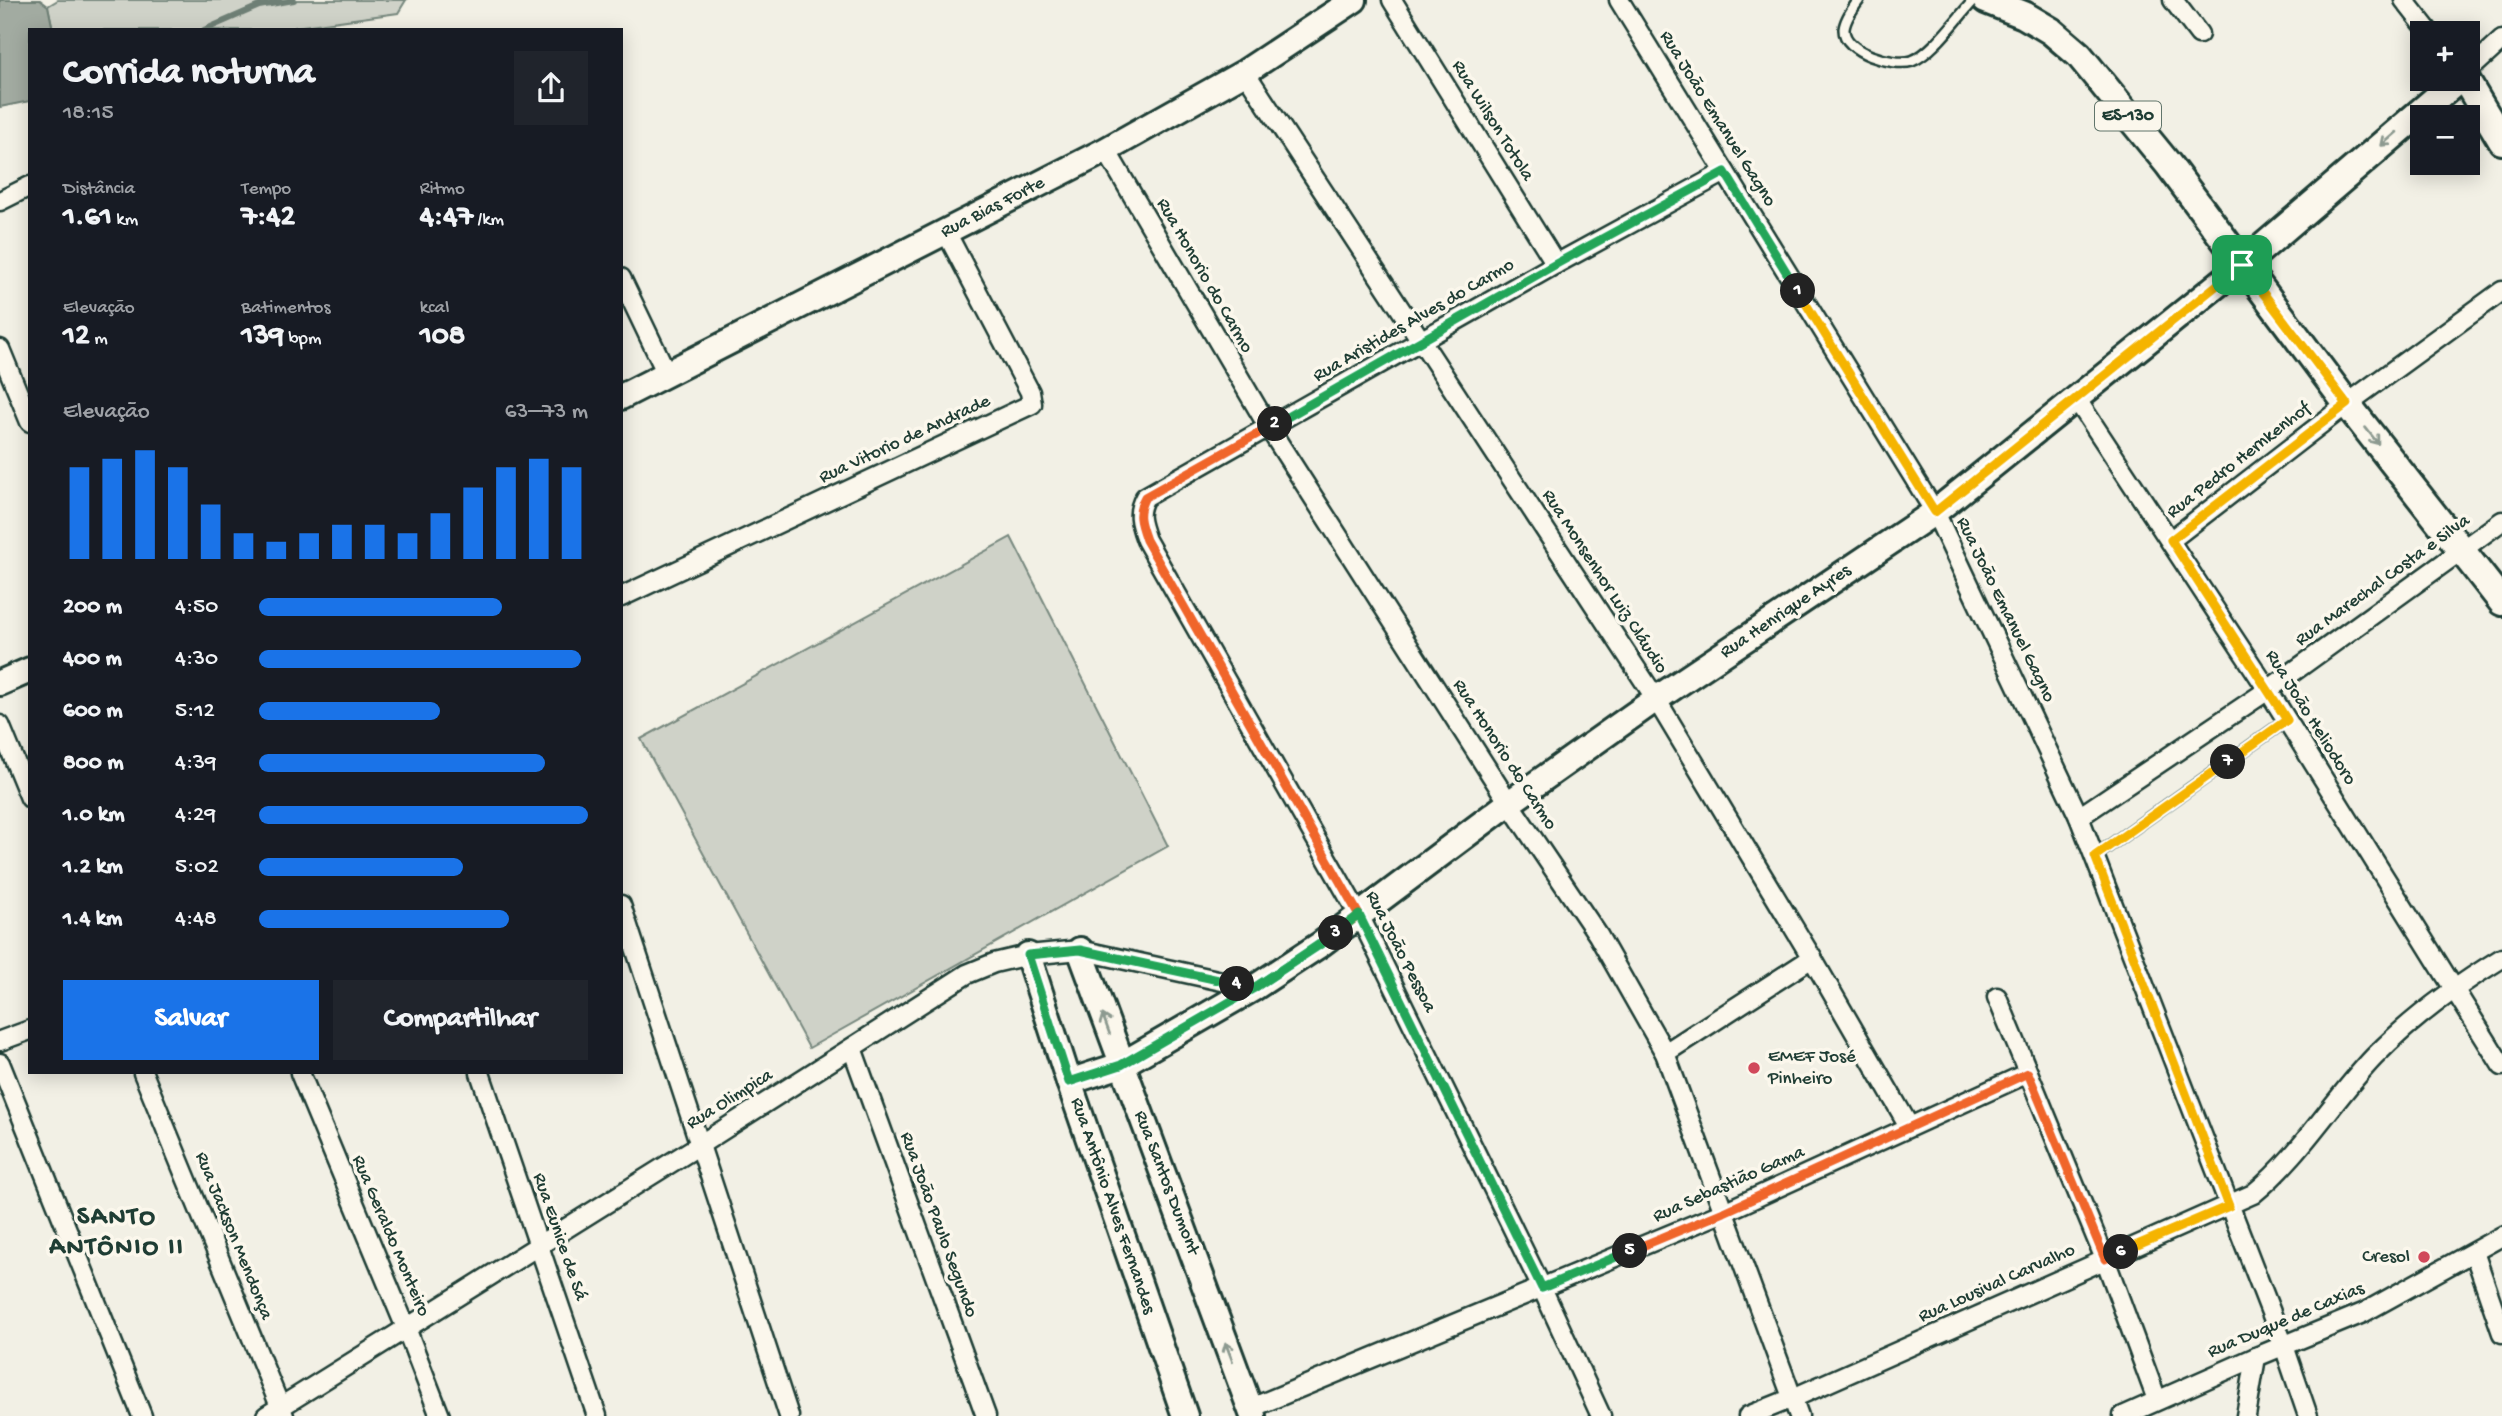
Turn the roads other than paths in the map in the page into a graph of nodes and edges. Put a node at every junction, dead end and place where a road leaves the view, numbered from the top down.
1 (1354, 0) edge
2 (1392, 0) edge
3 (1619, 0) edge
4 (1859, 0) edge
5 (1974, 0) edge
6 (1988, 0) edge
7 (2173, 0) edge
8 (2404, 0) edge
9 (2421, 21) edge
10 (2199, 34) dead end
11 (2502, 40) edge
12 (2480, 60) edge
13 (1245, 72) junction
14 (2445, 91) edge
15 (2472, 91) edge
16 (2502, 141) edge
17 (1106, 150) junction
18 (1725, 172) junction
19 (28, 187) edge
20 (0, 201) edge
21 (946, 232) junction
22 (1556, 264) junction
23 (2242, 265) junction
24 (623, 282) edge
25 (2502, 291) edge
26 (1421, 341) junction
27 (0, 349) edge
28 (667, 374) junction
29 (22, 380) edge
30 (623, 396) edge
31 (2075, 397) junction
32 (2347, 404) junction
33 (28, 412) edge
34 (1269, 428) junction
35 (1935, 512) junction
36 (1139, 519) joint
37 (2502, 521) edge
38 (2171, 540) junction
39 (2462, 550) junction
40 (623, 596) edge
41 (2502, 602) edge
42 (28, 671) edge
43 (0, 683) edge
44 (2268, 690) junction
45 (1656, 699) junction
46 (2287, 720) junction
47 (0, 725) edge
48 (28, 793) edge
49 (1509, 803) junction
50 (2079, 817) junction
51 (2095, 856) junction
52 (623, 911) edge
53 (1359, 915) junction
54 (1080, 950) junction
55 (1028, 955) junction
56 (1812, 958) junction
57 (2502, 958) edge
58 (1254, 988) junction
59 (2454, 988) junction
60 (1997, 997) dead end
61 (28, 1031) edge
62 (0, 1041) edge
63 (852, 1048) junction
64 (1665, 1053) junction
65 (0, 1063) edge
66 (1121, 1065) junction
67 (2502, 1066) edge
68 (2028, 1073) junction
69 (143, 1074) edge
70 (300, 1074) edge
71 (480, 1074) edge
72 (1069, 1082) junction
73 (1909, 1126) junction
74 (701, 1144) junction
75 (2229, 1206) junction
76 (1724, 1212) junction
77 (2502, 1236) edge
78 (539, 1245) junction
79 (2474, 1252) junction
80 (2105, 1259) junction
81 (1542, 1288) junction
82 (406, 1328) junction
83 (2502, 1333) edge
84 (2284, 1346) junction
85 (2256, 1357) junction
86 (1793, 1398) junction
87 (2157, 1400) junction
88 (276, 1413) edge
89 (1245, 1413) edge
90 (142, 1416) edge
91 (440, 1416) edge
92 (597, 1416) edge
93 (789, 1416) edge
94 (986, 1416) edge
95 (1185, 1416) edge
96 (1601, 1416) edge
97 (1748, 1416) edge
98 (1799, 1416) edge
99 (2123, 1416) edge
100 (2246, 1416) edge
101 (2308, 1416) edge

1 - 13 street, Rua Bias Forte
2 - 22 street, Rua Wilson Totola
3 - 18 street, Rua João Emanuel Gagno
4 - 5 lane
6 - 23 main road, ES-130
7 - 10 street
8 - 9 street
11 - 12 street
13 - 17 street, Rua Bias Forte
13 - 26 street, Rua Monsenhor Luiz Cláudio
14 -> 23 main road, Rua Henrique Ayres
15 - 16 main road
17 - 21 street, Rua Bias Forte
17 - 34 street, Rua Honorio do Carmo
18 - 22 street, Rua Aristides Alves do Carmo
18 - 35 street, Rua João Emanuel Gagno
19 - 20 street
21 - 28 street, Rua Bias Forte
21 - 40 street, Rua Vitorio de Andrade
22 - 26 street, Rua Aristides Alves do Carmo
23 - 31 street, Rua Henrique Ayres
23 - 32 main road, ES-130
24 - 28 street
25 - 32 street, Rua Pedro Hernkenhof
26 - 34 street, Rua Aristides Alves do Carmo
26 - 45 street, Rua Monsenhor Luiz Cláudio
27 - 29 street
28 - 30 street, Rua Bias Forte
29 - 33 street
31 - 35 street, Rua Henrique Ayres
31 - 38 street, Rua João Heliodoro
32 - 38 street, Rua Pedro Hernkenhof
32 -> 39 main road, ES-130
34 - 36 street, Rua Aristides Alves do Carmo
34 - 49 street, Rua Honorio do Carmo
35 - 45 street, Rua Henrique Ayres
35 - 50 street, Rua João Emanuel Gagno
36 - 53 street, Rua João Pessoa
37 - 39 street, Rua Marechal Costa e Silva
38 - 44 street, Rua João Heliodoro
39 - 41 main road, ES-130
39 - 44 street, Rua Marechal Costa e Silva
42 - 43 street
44 - 46 street, Rua João Heliodoro
44 - 50 street, Rua Marechal Costa e Silva
45 - 49 street, Rua Henrique Ayres
45 - 56 street, Rua Monsenhor Luiz Cláudio
46 - 51 lane
46 - 59 street, Rua João Heliodoro
47 - 48 street
49 - 53 street, Rua Henrique Ayres
49 - 64 street, Rua Honorio do Carmo
50 - 51 street, Rua João Emanuel Gagno
51 - 75 street, Rua João Emanuel Gagno
52 - 74 street
53 - 58 street, Rua Henrique Ayres
53 - 81 street, Rua João Pessoa
54 - 55 street, Rua Olimpica
54 - 58 street, Rua Olimpica
66 -> 54 street, Rua Santos Dumont
55 - 63 street, Rua Olimpica
55 - 72 street, Rua Antônio Alves Fernandes
56 - 64 street
56 - 73 street, Rua Monsenhor Luiz Cláudio
57 - 59 street, Rua Lousival Carvalho
58 - 66 street, Rua Henrique Ayres
59 - 67 street, Rua João Heliodoro
59 - 75 street, Rua Lousival Carvalho
60 - 68 street
61 - 62 street
63 - 74 street, Rua Olimpica
63 - 94 street, Rua João Paulo Segundo
64 - 76 street, Rua Honorio do Carmo
65 - 90 street
66 - 72 street, Rua Henrique Ayres
89 -> 66 street, Rua Santos Dumont
68 - 73 street, Rua Sebastião Gama
68 - 80 street
69 - 88 street, Rua Jackson Mendonça
70 - 82 street, Rua Geraldo Monteiro
71 - 78 street, Rua Eunice de Sá
72 - 95 street, Rua Antônio Alves Fernandes
73 - 76 street, Rua Sebastião Gama
74 - 78 street, Rua Olimpica
74 - 93 street
75 - 80 street, Rua Lousival Carvalho
75 - 84 street, Rua João Emanuel Gagno
76 - 81 street, Rua Sebastião Gama
76 - 86 street, Rua Honorio do Carmo
77 - 79 street, Rua Duque de Caxias
78 - 82 street, Rua Olimpica
78 - 92 street, Rua Eunice de Sá
79 - 83 street
79 - 84 street, Rua Duque de Caxias
80 - 86 street, Rua Lousival Carvalho
80 - 87 street
81 - 89 street, Rua Sebastião Gama
81 - 96 street, Rua João Pessoa
82 - 88 street, Rua Olimpica
82 - 91 street, Rua Geraldo Monteiro
84 - 85 street, Rua Duque de Caxias
84 - 101 street, Rua João Emanuel Gagno
85 - 87 street, Rua Duque de Caxias
85 - 100 street
86 - 97 street, Rua Lousival Carvalho
86 - 98 street, Rua Honorio do Carmo
87 - 99 street, Rua Duque de Caxias

